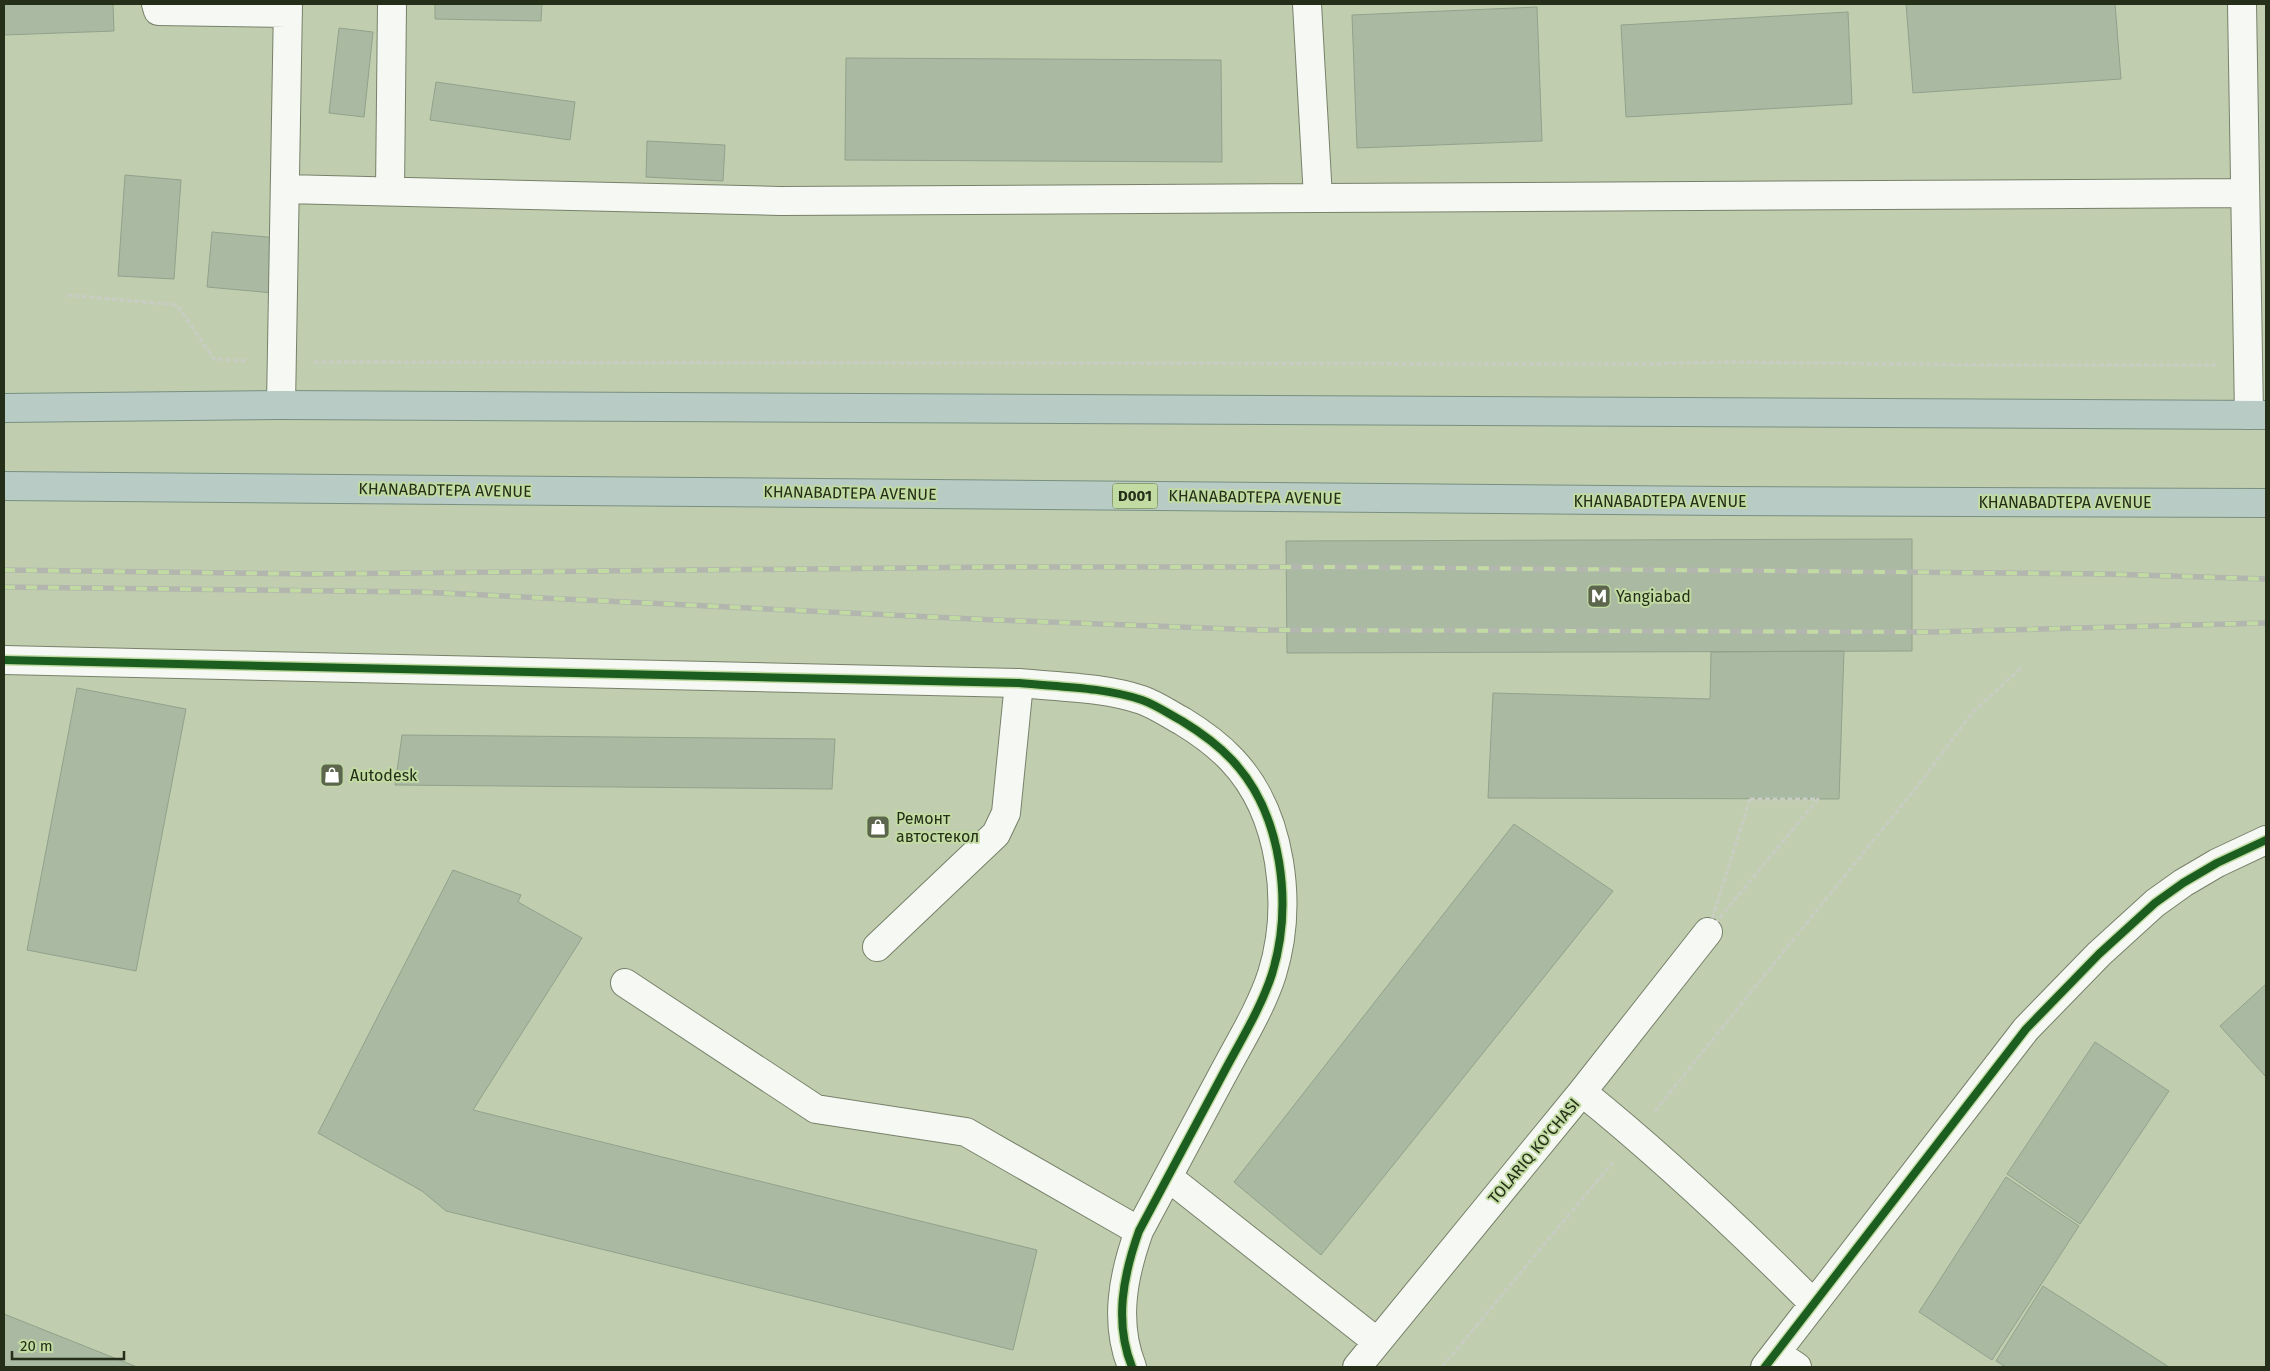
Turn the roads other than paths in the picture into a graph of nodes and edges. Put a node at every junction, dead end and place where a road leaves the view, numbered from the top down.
1 (156, 4) edge
2 (392, 4) edge
3 (1307, 4) edge
4 (2242, 4) edge
5 (288, 8) edge
6 (285, 189) junction
7 (390, 192) junction
8 (2245, 194) junction
9 (1318, 198) junction
10 (281, 405) junction
11 (4, 408) edge
12 (2258, 415) edge
13 (4, 486) edge
14 (2266, 503) edge
15 (4, 660) edge
16 (1019, 683) junction
17 (2266, 840) edge
18 (1708, 932) road end
19 (877, 947) dead end
20 (624, 983) dead end
21 (1582, 1092) junction
22 (1168, 1177) junction
23 (1139, 1231) junction
24 (1813, 1303) junction
25 (1376, 1341) junction
26 (1779, 1363) edge
27 (1132, 1367) edge
28 (1357, 1367) edge

1 - 5 street
2 - 7 street
3 - 9 street
4 - 8 street
5 - 6 street
6 - 7 street
6 - 10 street
7 - 9 street
8 - 9 street
8 - 12 street
10 - 11 highway
10 - 12 highway
13 - 14 highway, KHANABADTEPA AVENUE / D001
15 - 16 street
16 - 19 street
16 - 22 street
17 - 24 street
18 - 21 street, TOLARIQ KO'CHASI
20 - 23 street
21 - 24 street
21 - 25 street, TOLARIQ KO'CHASI
22 - 23 street
22 - 25 street
23 - 27 street
24 - 26 street
25 - 28 street, TOLARIQ KO'CHASI

